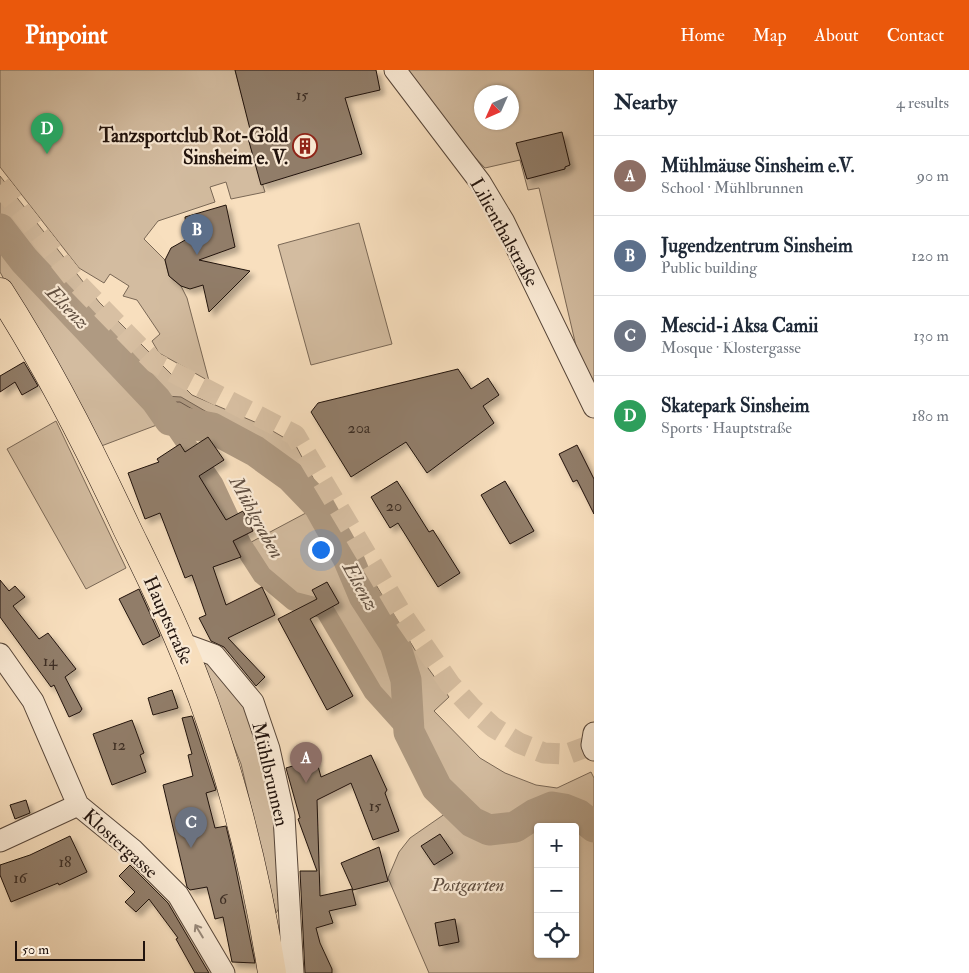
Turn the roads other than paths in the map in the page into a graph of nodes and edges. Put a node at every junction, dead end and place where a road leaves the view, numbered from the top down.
1 (395, 70) edge
2 (0, 292) edge
3 (594, 407) edge
4 (181, 643) junction
5 (0, 654) edge
6 (78, 804) junction
7 (0, 842) edge
8 (224, 973) edge
9 (272, 973) edge
10 (293, 973) edge

1 - 3 street, Lilienthalstraße
2 - 4 main road, Hauptstraße
4 - 9 main road, Hauptstraße
4 - 10 street, Mühlbrunnen
5 - 6 street, Klostergasse
6 - 7 street
8 -> 6 street, Klostergasse

